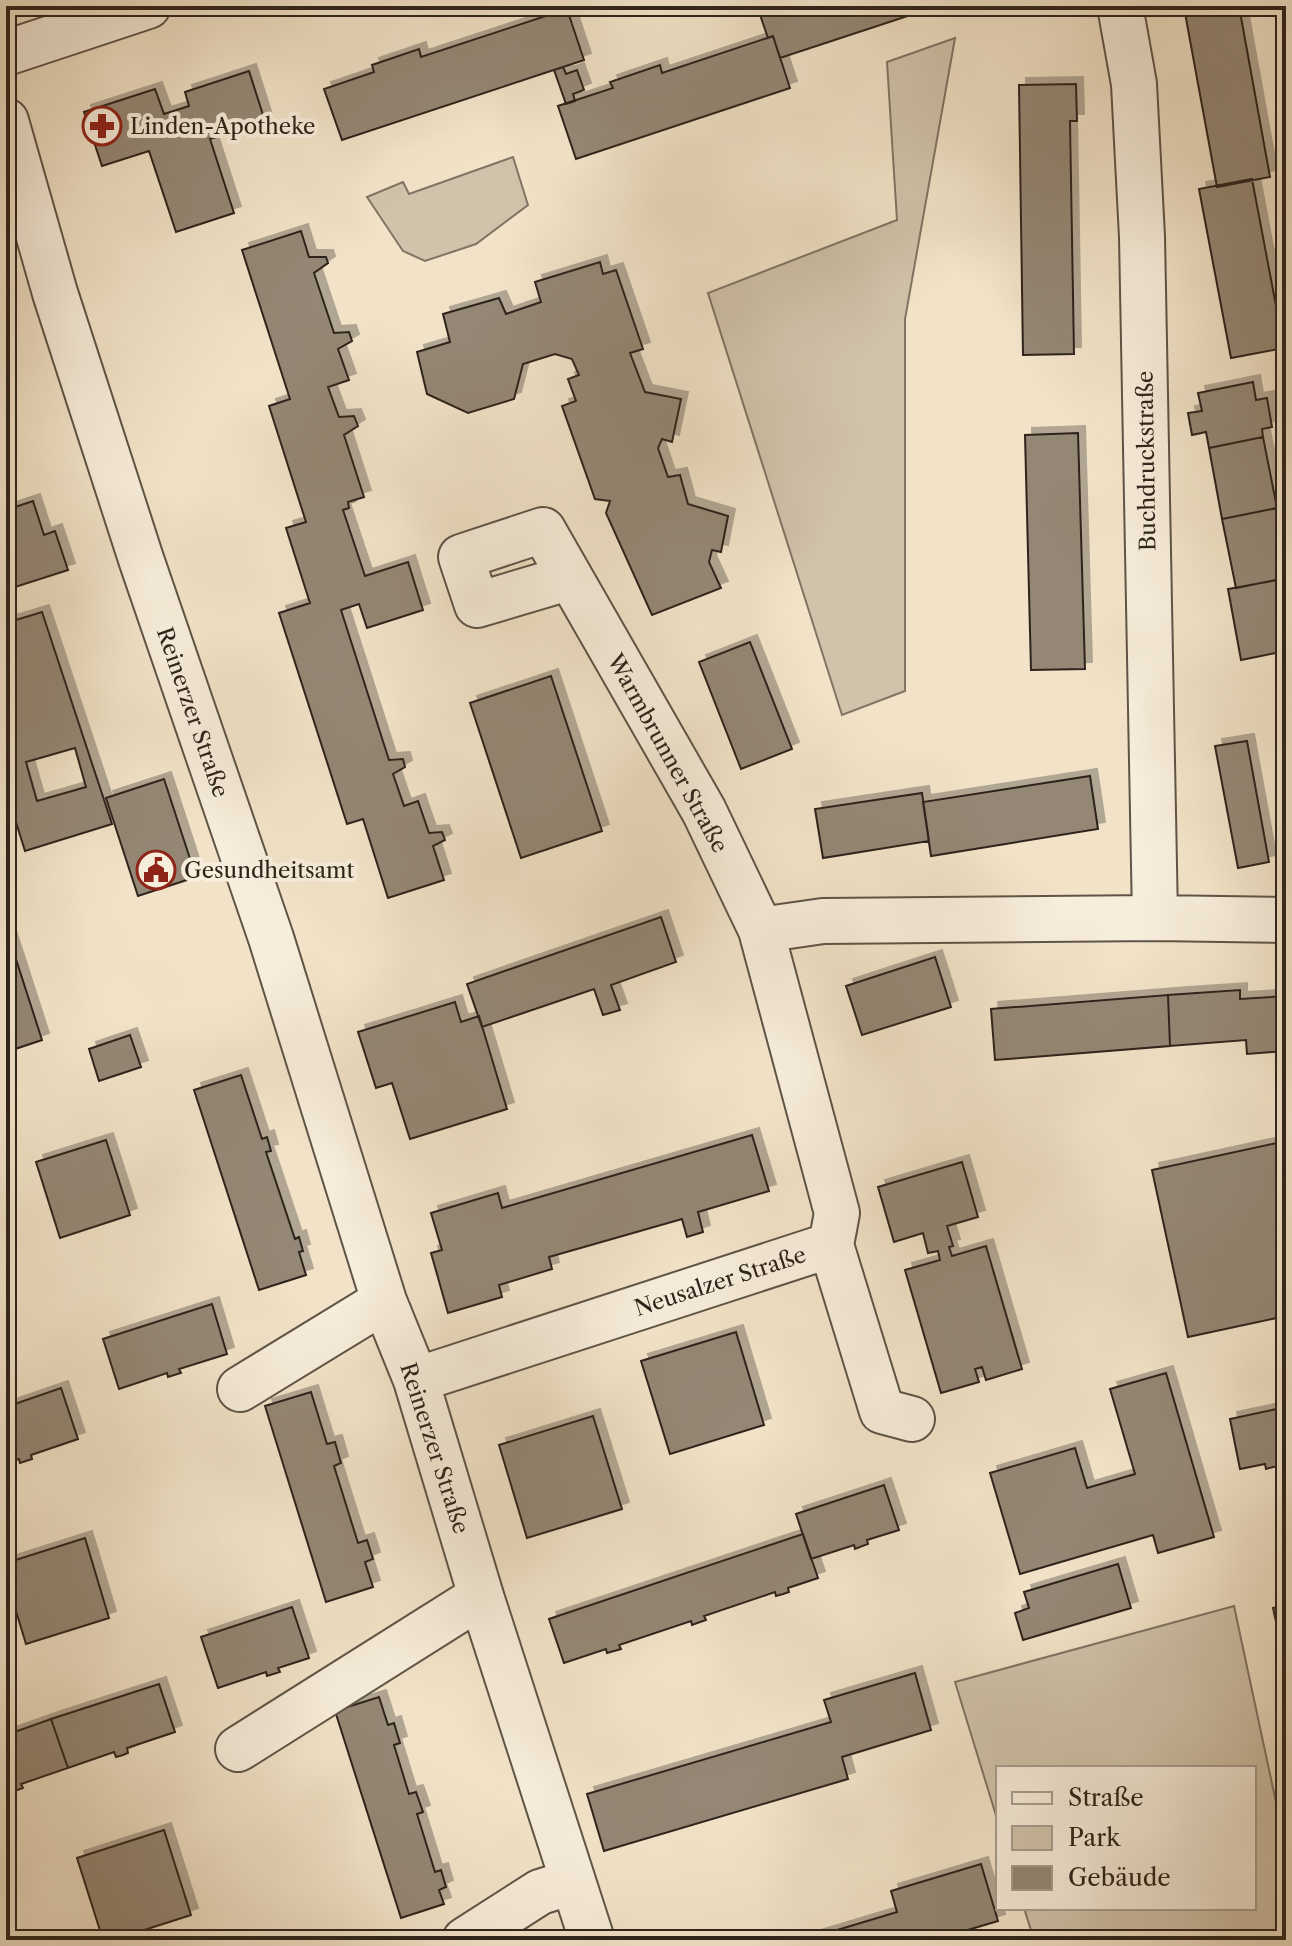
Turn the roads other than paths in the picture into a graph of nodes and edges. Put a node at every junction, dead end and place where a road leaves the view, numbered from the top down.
1 (148, 6) edge
2 (1120, 6) edge
3 (6, 53) edge
4 (6, 121) edge
5 (568, 578) dead end
6 (1155, 918) junction
7 (1286, 920) edge
8 (761, 930) junction
9 (831, 1245) junction
10 (384, 1301) junction
11 (416, 1380) junction
12 (240, 1389) dead end
13 (912, 1419) dead end
14 (481, 1596) junction
15 (238, 1749) dead end
16 (572, 1882) junction
17 (465, 1940) edge
18 (592, 1940) edge

1 - 3 street
2 - 6 street, Buchdruckstraße
4 - 10 street, Reinerzer Straße
5 - 8 street, Warmbrunner Straße
6 - 7 street
6 - 8 street
8 - 9 street, Warmbrunner Straße
9 - 11 street, Neusalzer Straße
9 - 13 street, Neusalzer Straße
10 - 11 street, Reinerzer Straße
10 - 12 street
11 - 14 street, Reinerzer Straße
14 - 15 street
14 - 16 street, Reinerzer Straße
16 - 17 street
16 - 18 street, Reinerzer Straße

